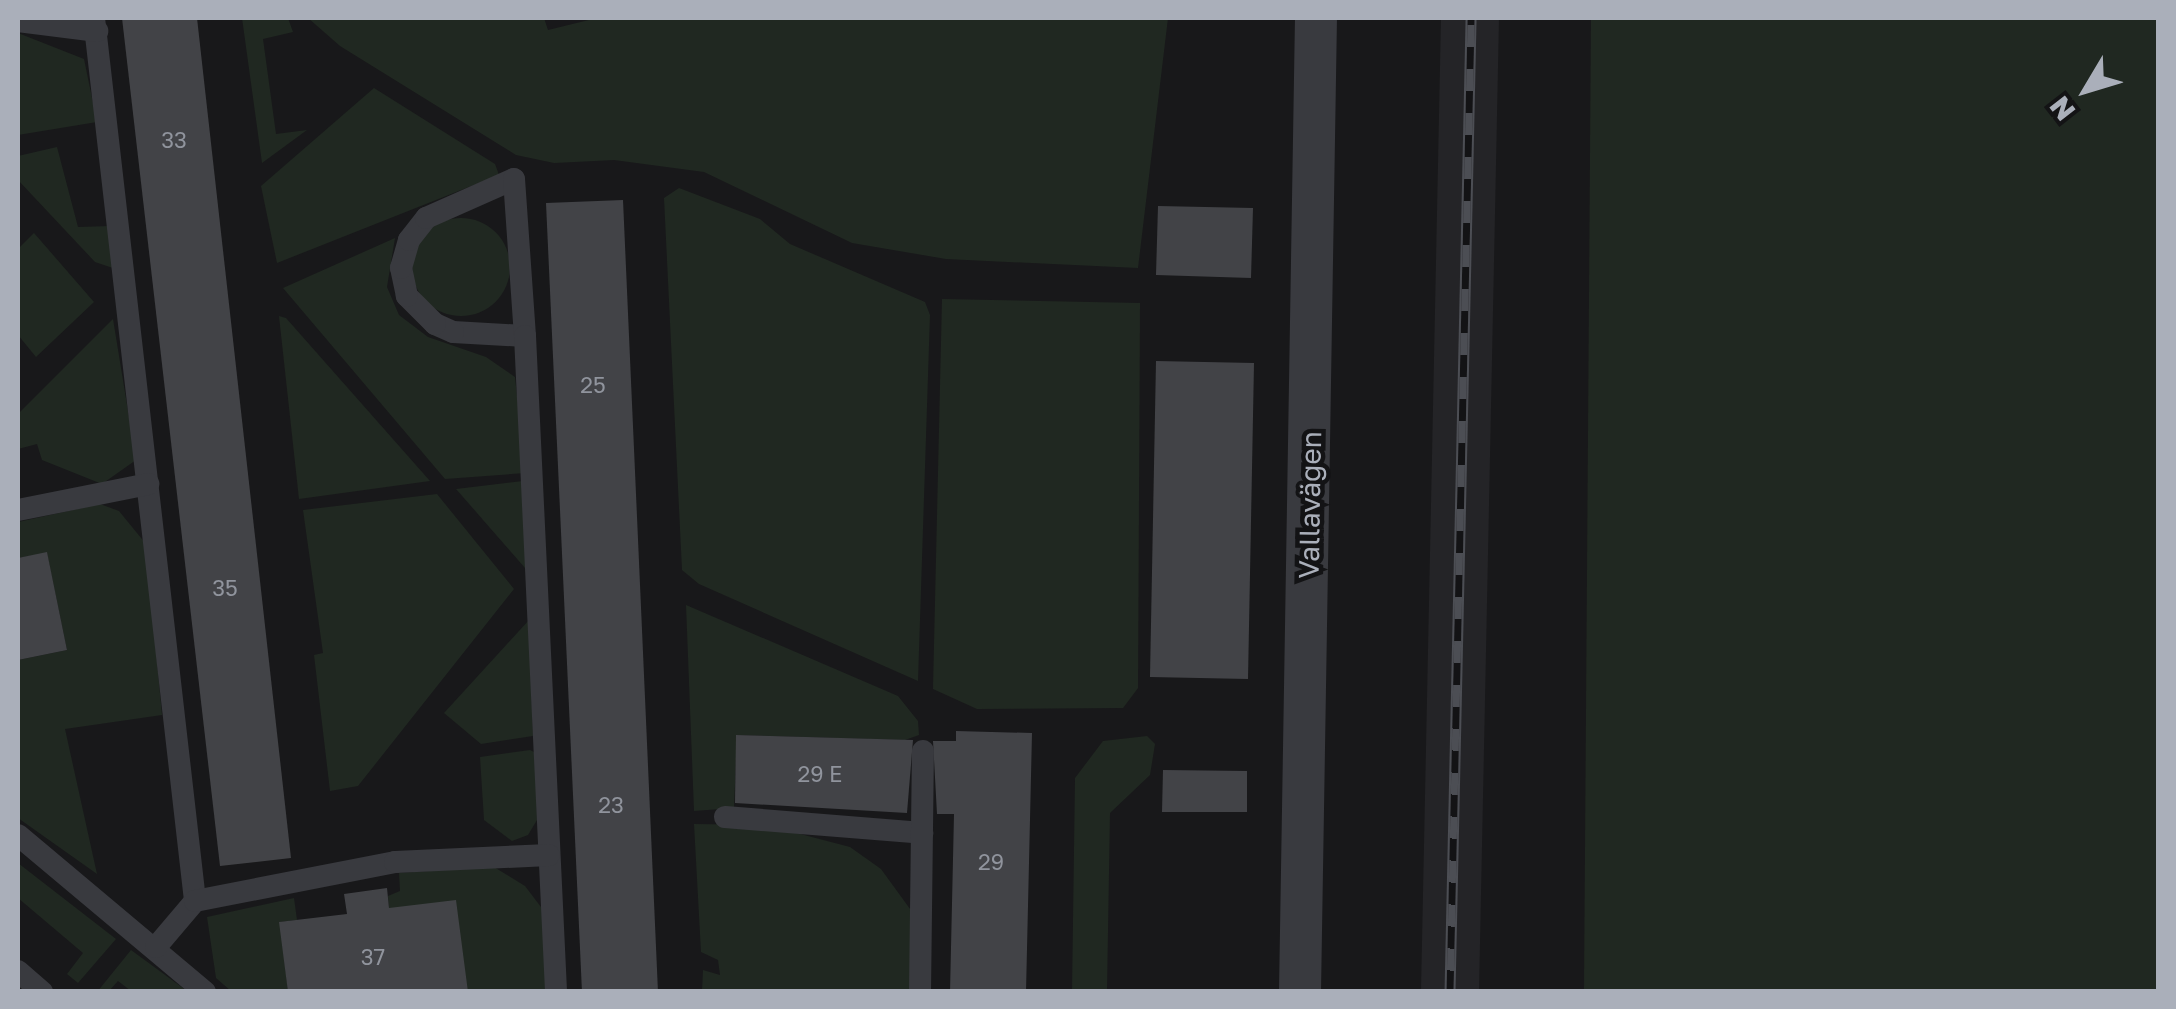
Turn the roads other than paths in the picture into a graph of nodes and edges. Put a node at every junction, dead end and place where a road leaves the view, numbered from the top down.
1 (1316, 18) edge
2 (18, 21) edge
3 (95, 24) edge
4 (524, 336) junction
5 (148, 484) junction
6 (18, 510) edge
7 (923, 751) dead end
8 (725, 816) dead end
9 (922, 833) junction
10 (18, 836) edge
11 (549, 854) junction
12 (195, 901) junction
13 (156, 947) junction
14 (18, 970) edge
15 (42, 992) edge
16 (205, 992) edge
17 (556, 992) edge
18 (920, 992) edge
19 (1300, 992) edge

1 - 19 street, Vallavägen
2 - 3 lane
3 - 5 lane
4 - 4 lane
4 - 11 lane
5 - 6 lane
5 - 12 lane
7 - 9 lane
8 - 9 lane
9 - 18 lane
10 - 13 lane
11 - 12 lane
11 - 17 lane
12 - 13 lane
13 - 16 lane
14 - 15 lane

